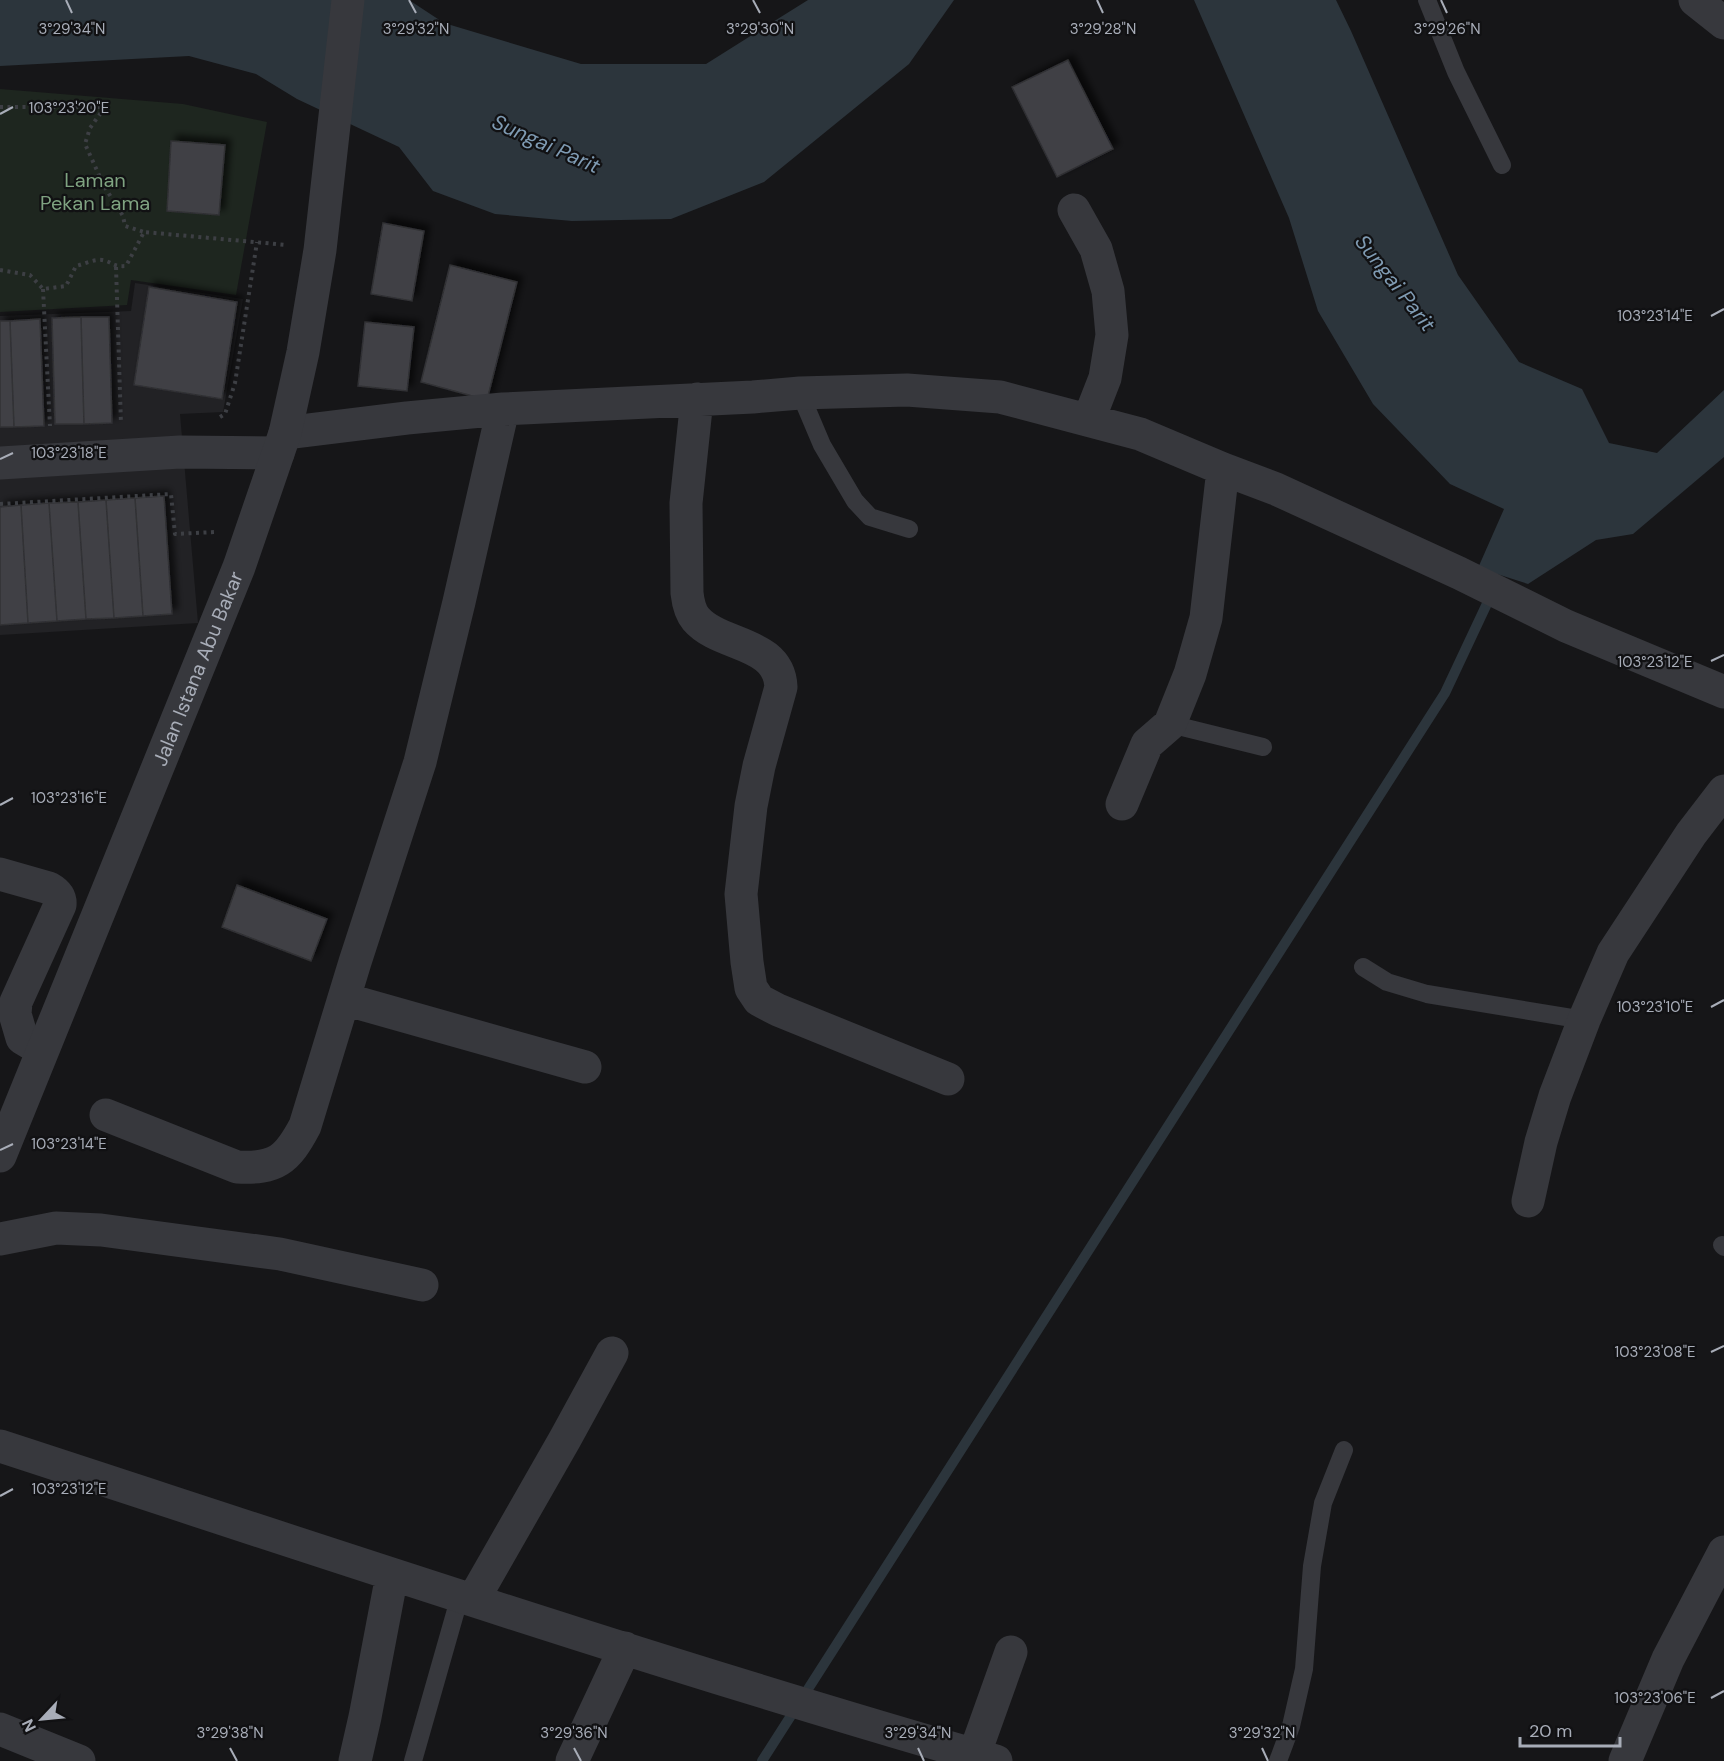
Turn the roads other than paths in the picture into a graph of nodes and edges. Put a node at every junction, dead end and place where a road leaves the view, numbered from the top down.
1 (348, 0) edge
2 (1427, 0) edge
3 (1695, 0) edge
4 (1724, 23) edge
5 (1502, 165) dead end
6 (1074, 210) dead end
7 (800, 393) junction
8 (697, 399) junction
9 (503, 409) junction
10 (1089, 419) junction
11 (281, 443) junction
12 (0, 463) edge
13 (1222, 470) junction
14 (909, 529) dead end
15 (1724, 692) edge
16 (1170, 724) junction
17 (1263, 747) dead end
18 (1724, 791) edge
19 (1122, 804) dead end
20 (0, 874) edge
21 (1362, 967) dead end
22 (344, 999) junction
23 (1584, 1020) junction
24 (42, 1050) junction
25 (585, 1067) dead end
26 (948, 1079) dead end
27 (106, 1115) dead end
28 (0, 1156) edge
29 (1528, 1201) dead end
30 (0, 1239) edge
31 (422, 1285) dead end
32 (612, 1353) dead end
33 (0, 1446) edge
34 (1344, 1450) dead end
35 (1724, 1552) edge
36 (392, 1575) junction
37 (466, 1598) junction
38 (625, 1648) junction
39 (1011, 1652) dead end
40 (0, 1729) edge
41 (980, 1759) edge
42 (79, 1761) edge
43 (355, 1761) edge
44 (413, 1761) edge
45 (572, 1761) edge
46 (1278, 1761) edge
47 (1625, 1761) edge

1 - 11 street, Jalan Istana Abu Bakar
2 - 5 lane
3 - 4 street
6 - 10 street
7 - 8 street
7 - 10 street
7 - 14 lane
8 - 9 street
8 - 26 street
9 - 11 street
9 - 22 street
10 - 13 street
11 - 12 street
11 - 24 street, Jalan Istana Abu Bakar
13 - 15 street
13 - 16 street
16 - 17 lane
16 - 19 street
18 - 23 street
20 - 24 street
21 - 23 lane
22 - 25 street
22 - 27 street
23 - 29 street
24 - 28 street, Jalan Istana Abu Bakar
30 - 31 street
32 - 37 street
33 - 36 street
34 - 46 lane
35 - 47 street
36 - 37 street
36 - 43 street
37 - 38 street
37 - 44 lane
38 - 41 street
38 - 45 street
39 - 41 street
40 - 42 street

